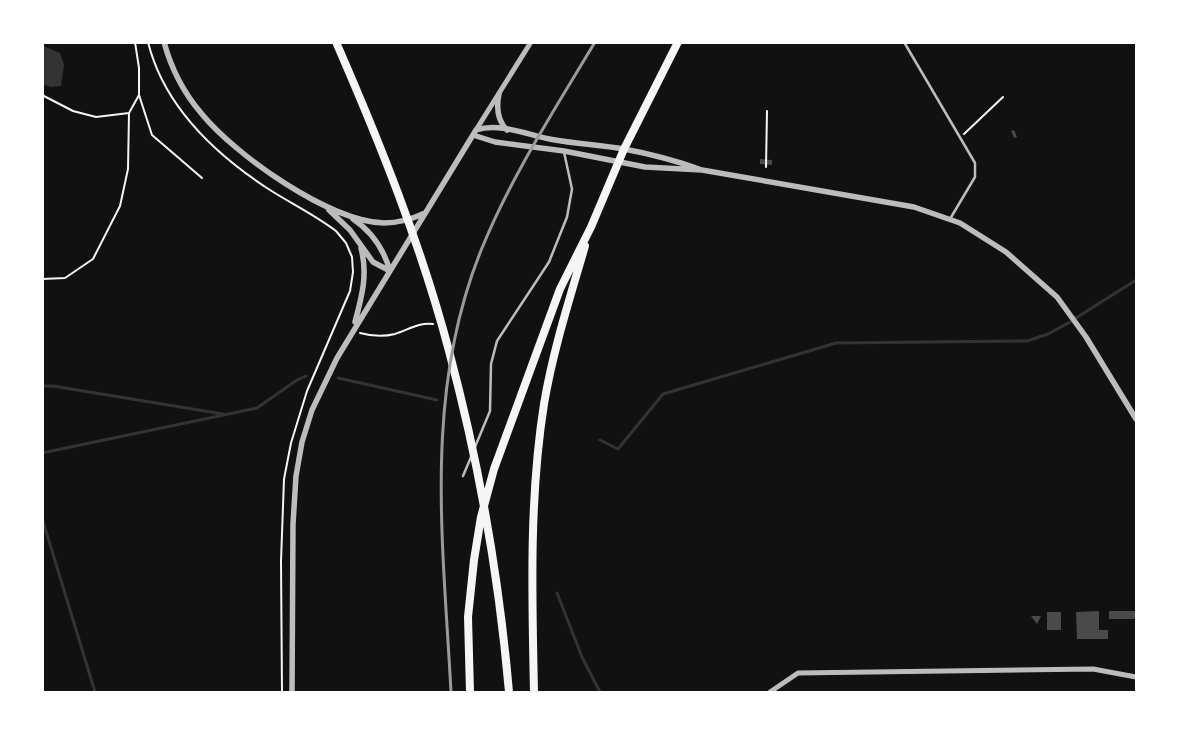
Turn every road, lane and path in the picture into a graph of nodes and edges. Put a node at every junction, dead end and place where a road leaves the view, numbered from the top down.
1 (135, 42) edge
2 (148, 42) edge
3 (164, 42) edge
4 (336, 42) edge
5 (531, 42) edge
6 (678, 42) edge
7 (904, 42) edge
8 (499, 94) junction
9 (42, 95) edge
10 (139, 95) junction
11 (1003, 97) dead end
12 (767, 111) dead end
13 (129, 113) junction
14 (508, 130) junction
15 (474, 132) junction
16 (961, 137) junction
17 (624, 149) junction
18 (564, 151) junction
19 (618, 162) junction
20 (766, 167) dead end
21 (702, 170) junction
22 (202, 178) dead end
23 (324, 206) junction
24 (426, 213) junction
25 (346, 215) junction
26 (950, 220) junction
27 (591, 227) junction
28 (360, 243) junction
29 (390, 271) junction
30 (42, 279) edge
31 (436, 324) dead end
32 (353, 331) junction
33 (1136, 419) edge
34 (463, 476) dead end
35 (1136, 677) edge
36 (282, 692) edge
37 (292, 692) edge
38 (470, 692) edge
39 (509, 692) edge
40 (534, 692) edge
41 (770, 692) edge

1 - 10 path
2 - 36 path
3 - 23 street
4 - 39 main road
5 - 8 street
6 - 17 main road
7 - 16 lane
8 - 14 street
8 - 15 street
9 - 13 path
10 - 13 path
10 - 22 path
11 - 16 path
12 - 20 path
13 - 30 path
14 - 15 street
14 - 17 street
15 - 18 street
15 - 24 street
16 - 26 lane
17 - 19 main road
17 - 21 street
18 - 19 street
18 - 34 lane
19 - 21 street
19 - 27 main road
21 - 26 street
23 - 25 street
23 - 28 street
24 - 25 street
24 - 29 street
25 - 29 street
26 - 33 street
27 - 38 main road
27 - 40 main road
28 - 29 street
28 - 32 street
29 - 32 street
31 - 32 path
32 - 37 street
35 - 41 street

